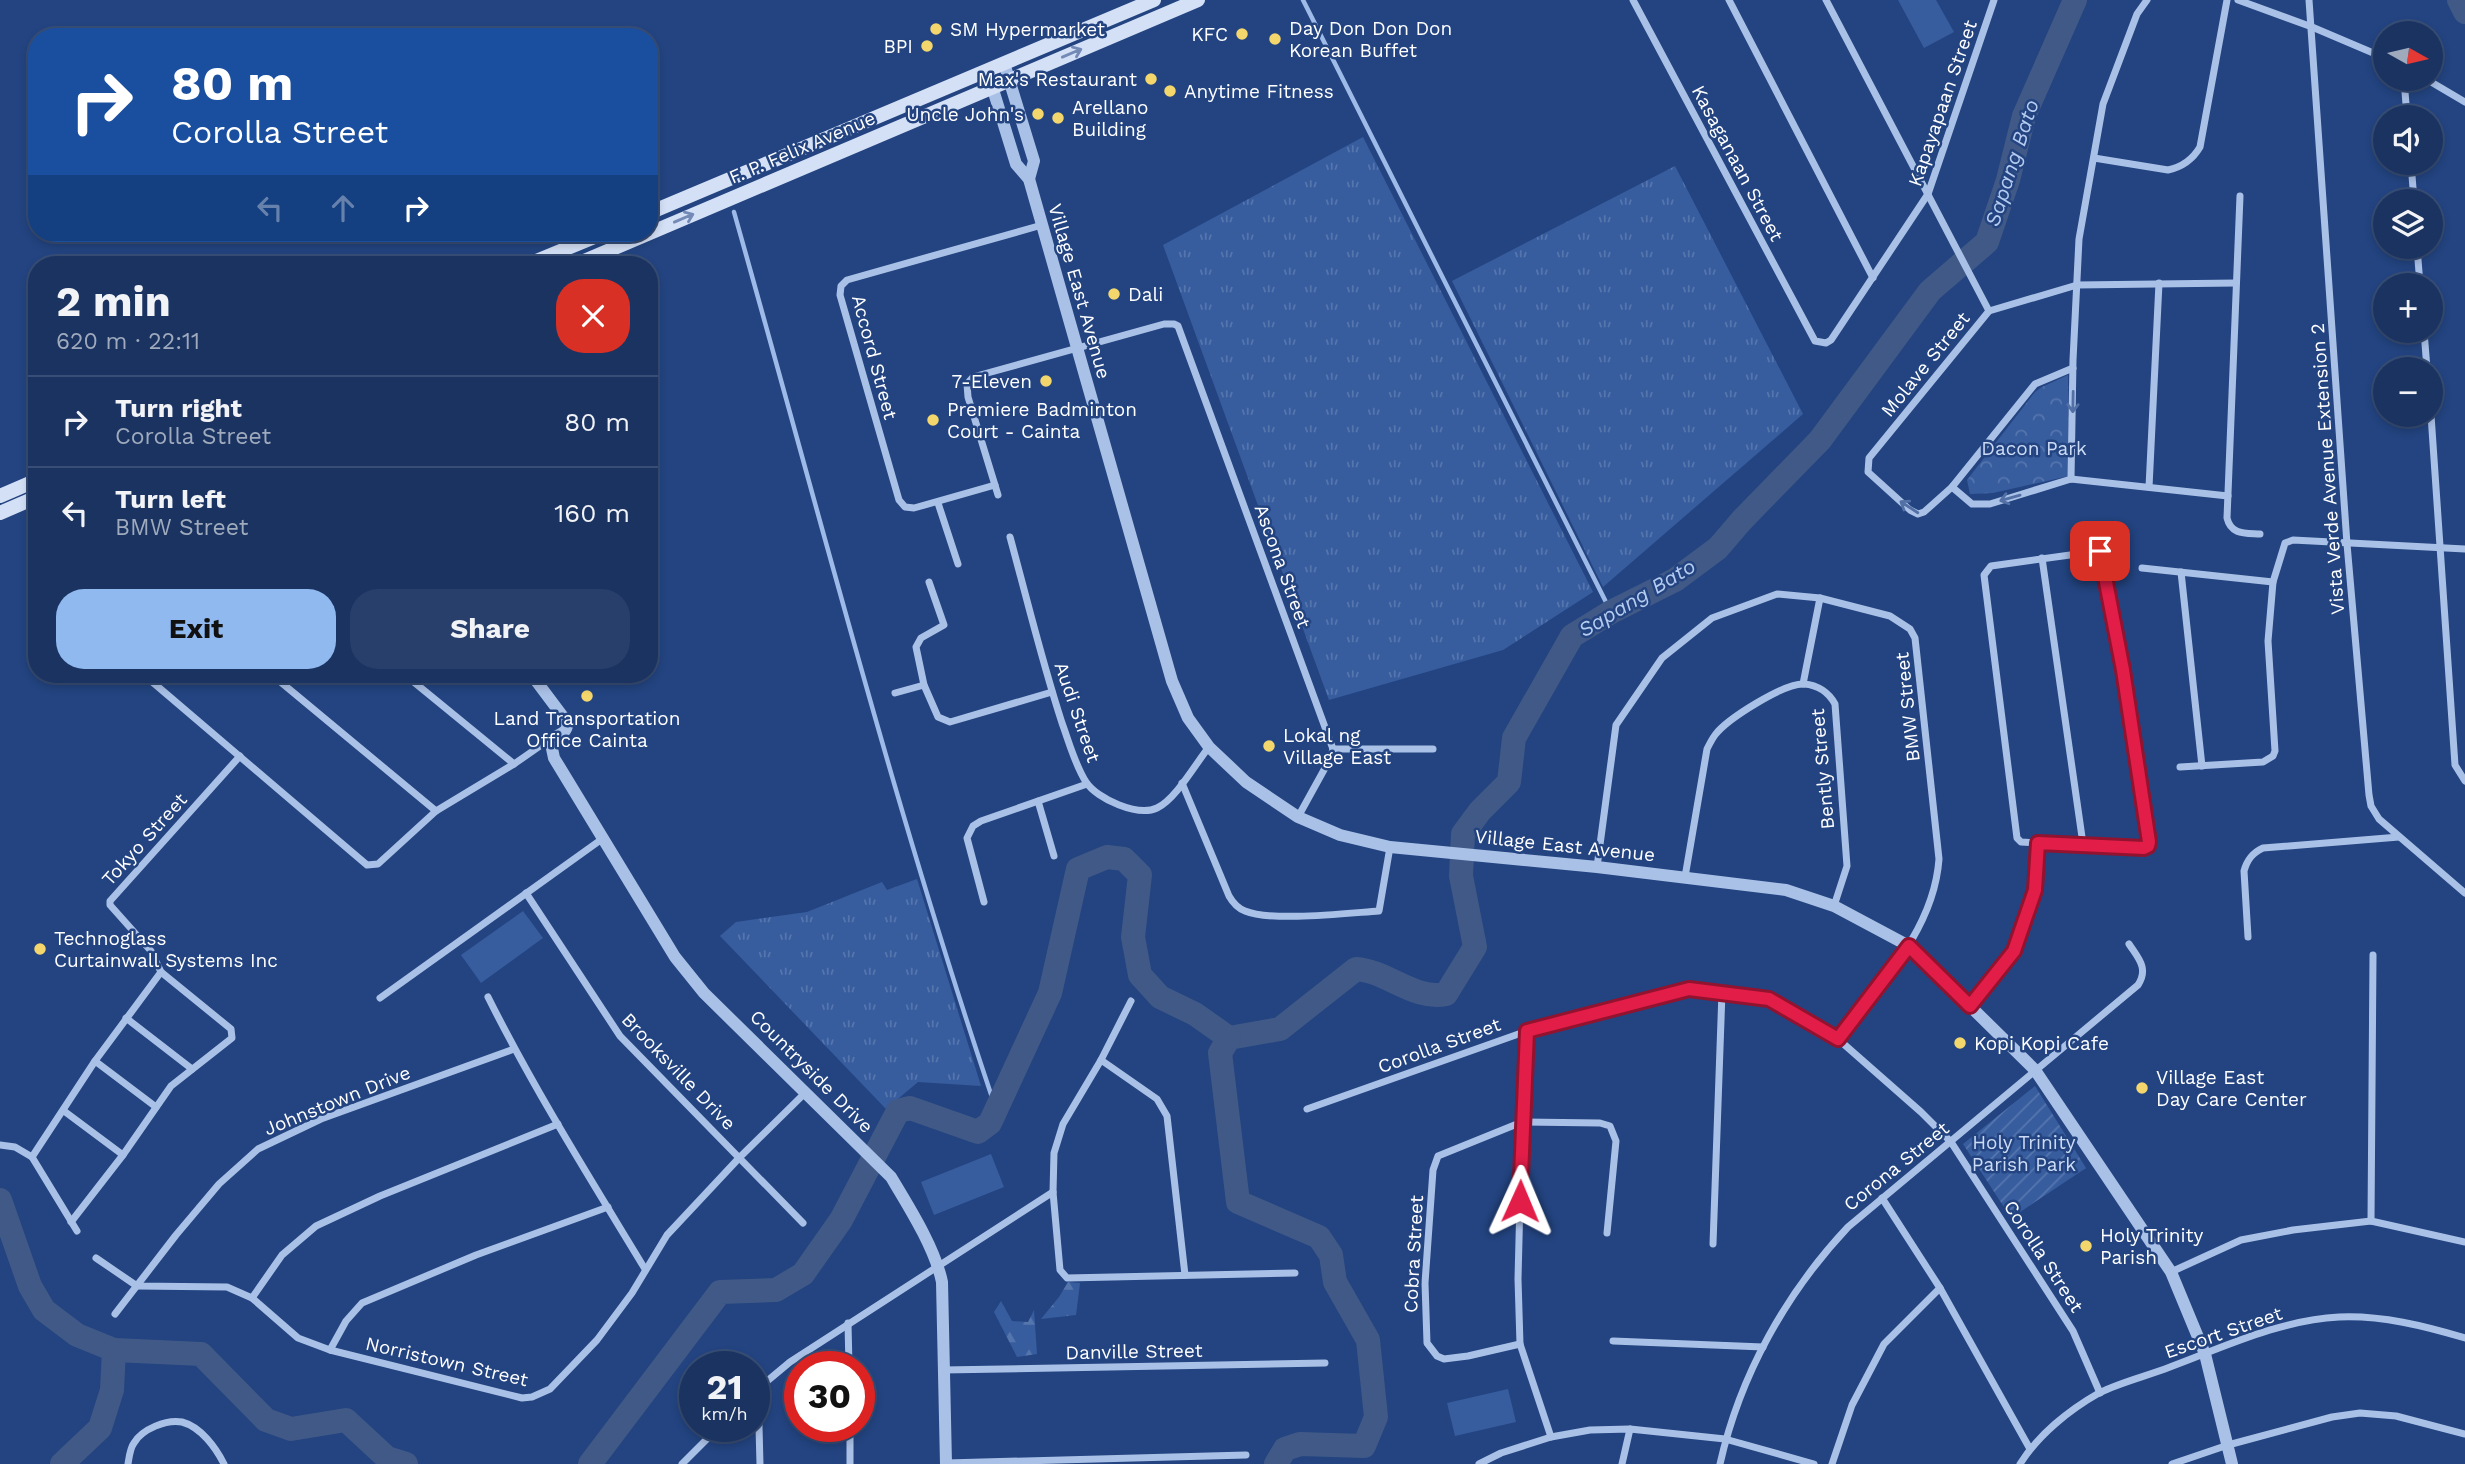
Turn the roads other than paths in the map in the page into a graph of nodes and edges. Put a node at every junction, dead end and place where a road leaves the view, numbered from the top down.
1 (1154, 0) edge
2 (1198, 0) edge
3 (1633, 0) edge
4 (1730, 0) edge
5 (1826, 0) edge
6 (1994, 0) edge
7 (2147, 0) edge
8 (2227, 0) edge
9 (2238, 0) edge
10 (2309, 0) edge
11 (2312, 27) junction
12 (2373, 53) edge
13 (1004, 63) junction
14 (987, 70) junction
15 (1009, 80) junction
16 (993, 87) junction
17 (2443, 89) edge
18 (2465, 102) edge
19 (1018, 110) junction
20 (1002, 116) junction
21 (2094, 158) junction
22 (1028, 179) junction
23 (1928, 194) junction
24 (2240, 196) dead end
25 (658, 209) edge
26 (1042, 225) junction
27 (658, 230) edge
28 (582, 242) edge
29 (629, 242) edge
30 (548, 256) edge
31 (596, 256) edge
32 (1873, 278) junction
33 (2160, 283) junction
34 (2236, 283) junction
35 (2077, 285) junction
36 (1989, 311) junction
37 (1815, 341) joint
38 (1077, 346) junction
39 (2073, 368) junction
40 (2432, 427) edge
41 (2071, 479) junction
42 (28, 484) edge
43 (995, 485) junction
44 (1952, 487) junction
45 (2149, 487) junction
46 (998, 495) dead end
47 (0, 496) edge
48 (2228, 496) junction
49 (28, 501) edge
50 (938, 503) junction
51 (0, 513) edge
52 (2260, 534) dead end
53 (1010, 537) dead end
54 (2347, 544) junction
55 (2441, 549) junction
56 (2465, 550) edge
57 (2042, 558) junction
58 (958, 564) dead end
59 (2142, 568) dead end
60 (2181, 572) junction
61 (929, 582) dead end
62 (2273, 582) junction
63 (1820, 598) junction
64 (153, 683) edge
65 (282, 683) edge
66 (415, 683) edge
67 (538, 683) edge
68 (1803, 684) junction
69 (924, 685) junction
70 (1052, 692) junction
71 (895, 693) dead end
72 (550, 739) junction
73 (1209, 747) junction
74 (1333, 749) junction
75 (1433, 749) dead end
76 (240, 756) junction
77 (514, 764) junction
78 (2202, 766) junction
79 (2180, 767) dead end
80 (2465, 781) edge
81 (1182, 783) junction
82 (1087, 784) junction
83 (1038, 801) junction
84 (436, 811) junction
85 (1298, 817) junction
86 (2399, 837) junction
87 (602, 839) junction
88 (2038, 843) junction
89 (2083, 844) junction
90 (1390, 847) junction
91 (1054, 856) dead end
92 (1597, 867) junction
93 (1685, 877) junction
94 (526, 893) junction
95 (2465, 893) edge
96 (984, 902) dead end
97 (1834, 906) junction
98 (2248, 937) dead end
99 (2129, 944) dead end
100 (1909, 946) junction
101 (2373, 955) dead end
102 (161, 972) junction
103 (1722, 992) junction
104 (488, 997) dead end
105 (380, 998) dead end
106 (1131, 1001) dead end
107 (1970, 1006) junction
108 (126, 1018) junction
109 (1527, 1031) junction
110 (1838, 1039) junction
111 (514, 1049) junction
112 (1101, 1060) junction
113 (95, 1061) junction
114 (192, 1069) junction
115 (2035, 1070) junction
116 (807, 1092) junction
117 (156, 1107) junction
118 (1307, 1109) dead end
119 (64, 1111) junction
120 (1521, 1122) junction
121 (558, 1124) junction
122 (1951, 1142) junction
123 (0, 1145) edge
124 (123, 1155) junction
125 (32, 1157) junction
126 (740, 1157) junction
127 (1053, 1192) junction
128 (1882, 1198) junction
129 (608, 1207) junction
130 (2371, 1221) junction
131 (71, 1222) junction
132 (803, 1223) dead end
133 (77, 1231) dead end
134 (1607, 1233) dead end
135 (2465, 1242) edge
136 (1713, 1244) dead end
137 (96, 1258) dead end
138 (939, 1266) junction
139 (645, 1269) junction
140 (2171, 1272) junction
141 (1295, 1273) dead end
142 (1185, 1275) junction
143 (137, 1286) junction
144 (1940, 1288) junction
145 (252, 1298) junction
146 (115, 1314) dead end
147 (848, 1323) junction
148 (2465, 1338) edge
149 (1613, 1341) dead end
150 (1520, 1344) junction
151 (1763, 1347) junction
152 (330, 1350) junction
153 (849, 1351) edge
154 (2205, 1354) junction
155 (1325, 1363) dead end
156 (943, 1370) junction
157 (770, 1379) edge
158 (2100, 1393) junction
159 (1630, 1429) junction
160 (2465, 1434) edge
161 (1551, 1437) junction
162 (1726, 1439) junction
163 (704, 1442) edge
164 (759, 1442) edge
165 (850, 1442) edge
166 (2228, 1445) junction
167 (2030, 1449) junction
168 (1246, 1455) dead end
169 (946, 1463) edge
170 (128, 1464) edge
171 (224, 1464) edge
172 (682, 1464) edge
173 (760, 1464) edge
174 (850, 1464) edge
175 (1479, 1464) edge
176 (1622, 1464) edge
177 (1720, 1464) edge
178 (1814, 1464) edge
179 (1832, 1464) edge
180 (2020, 1464) edge
181 (2172, 1464) edge
182 (2232, 1464) edge

1 - 13 main road, F. P. Felix Avenue
15 -> 2 main road, F. P. Felix Avenue
3 - 37 street, Kasaganaan Street
4 - 32 street
5 - 23 street
6 - 23 street, Kapayapaan Street
7 - 21 street
8 - 21 street
9 - 11 street
10 - 11 street, Vista Verde Avenue Extension 2
11 - 12 street
11 - 54 street, Vista Verde Avenue Extension 2
13 - 14 main road, F. P. Felix Avenue
13 - 15 street, Village East Avenue
14 - 16 street, Village East Avenue
14 - 25 main road, F. P. Felix Avenue
15 - 16 main road, F. P. Felix Avenue
15 - 19 street, Village East Avenue
16 - 20 street, Village East Avenue
27 -> 16 main road, F. P. Felix Avenue
17 - 18 street
19 - 20 street
19 - 22 street, Village East Avenue
20 - 22 street, Village East Avenue
21 - 35 street
22 - 26 street, Village East Avenue
23 - 32 street, Kapayapaan Street
23 - 36 street
24 - 34 street
26 - 38 street, Village East Avenue
26 - 50 street, Accord Street
28 - 30 main road
31 -> 29 main road, F. P. Felix Avenue
32 - 37 street, Kapayapaan Street
33 - 34 street, Molave Street
33 - 35 street, Molave Street
33 - 45 street
34 - 48 street
35 - 36 street, Molave Street
35 - 39 street
44 -> 36 street, Molave Street
38 - 43 street
38 - 73 street, Village East Avenue
38 - 74 street, Ascona Street
39 -> 41 street
39 - 44 street
40 - 55 street
41 -> 44 street
41 - 45 street
42 - 47 main road
43 - 46 street
43 - 50 street, Accord Street
45 - 48 street
48 - 52 street
49 - 51 main road
50 - 58 street
53 - 70 street, Audi Street
54 - 55 street
54 - 62 street
54 - 86 street, Vista Verde Avenue Extension 2
55 - 56 street
55 - 80 street
57 - 88 street
57 - 89 street
57 - 89 street
59 - 60 street
60 - 62 street
60 - 78 street
61 - 69 street
62 - 78 street
63 - 68 street
63 - 92 street, BMW Street
63 - 100 street, BMW Street
64 - 76 street
65 - 84 street
66 - 77 street
67 - 72 street
68 - 93 street, Bently Street
68 - 97 street, Bently Street
69 - 70 street
69 - 71 street
70 - 82 street, Audi Street
72 - 77 street
72 - 87 street, Countryside Drive
73 - 81 street, Audi Street
73 - 85 street, Village East Avenue
74 - 75 street
74 - 85 street
76 - 84 street
76 - 102 street, Tokyo Street
77 - 84 street
78 - 79 street
81 - 82 street, Audi Street
81 - 90 street
82 - 83 street
83 - 91 street
83 - 96 street
85 - 90 street, Village East Avenue
86 - 95 street, Vista Verde Avenue Extension 2
86 - 98 street
87 - 94 street
87 - 116 street, Countryside Drive
88 - 89 street
88 - 107 street
90 - 92 street, Village East Avenue
92 - 93 street, Village East Avenue
93 - 97 street, Village East Avenue
94 - 105 street
94 - 126 street, Brooksville Drive
97 - 100 street, Village East Avenue
99 - 115 street, Corona Street
100 - 107 street, Village East Avenue
100 - 110 street, BMW Street
101 - 130 street
102 - 108 street
102 - 114 street, Tokyo Street
103 - 109 street, Corolla Street
103 - 110 street, Corolla Street
103 - 136 street
104 - 111 street
106 - 112 street
107 - 115 street, Village East Avenue
108 - 113 street
108 - 114 street
109 - 118 street, Corolla Street
109 - 120 street
110 - 122 street, Corolla Street
111 - 121 street
111 - 143 street, Johnstown Drive
112 - 127 street
112 - 142 street
113 - 117 street
113 - 119 street
114 - 117 street, Tokyo Street
115 - 122 street, Corona Street
115 - 140 street, Village East Avenue
116 - 126 street, Norristown Street
116 - 138 street, Countryside Drive
117 - 124 street, Tokyo Street
119 - 124 street
119 - 125 street
120 - 134 street
120 - 150 street
120 - 150 street, Cobra Street
121 - 129 street
121 - 145 street
122 - 128 street, Corona Street
122 - 158 street, Corolla Street
123 - 125 street
124 - 131 street, Tokyo Street
125 - 131 street
126 - 132 street, Brooksville Drive
126 - 139 street, Norristown Street
127 - 138 street
127 - 142 street
128 - 144 street
128 - 151 street, Corona Street
129 - 139 street
129 - 152 street
130 - 135 street
130 - 140 street
131 - 133 street
137 - 143 street
138 - 147 street
138 - 156 street, Countryside Drive
139 - 152 street, Norristown Street
140 - 154 street, Village East Avenue
141 - 142 street
143 - 145 street, Norristown Street
143 - 146 street, Johnstown Drive
144 - 167 street
144 - 179 street
145 - 152 street, Norristown Street
147 - 153 street
147 - 157 street
148 - 154 street, Escort Street
149 - 151 street
150 - 161 street
151 - 162 street, Corona Street
154 - 158 street, Escort Street
154 - 166 street, Village East Avenue
155 - 156 street, Danville Street
156 - 169 street, Countryside Drive
158 - 167 street, Escort Street
159 - 161 street
159 - 162 street
159 - 176 street
160 - 166 street
161 - 175 street
162 - 177 street, Corona Street
162 - 178 street
163 - 172 street
164 - 173 street
165 - 174 street
166 - 181 street
166 - 182 street, Village East Avenue
167 - 180 street, Escort Street
168 - 169 street
170 - 171 street

